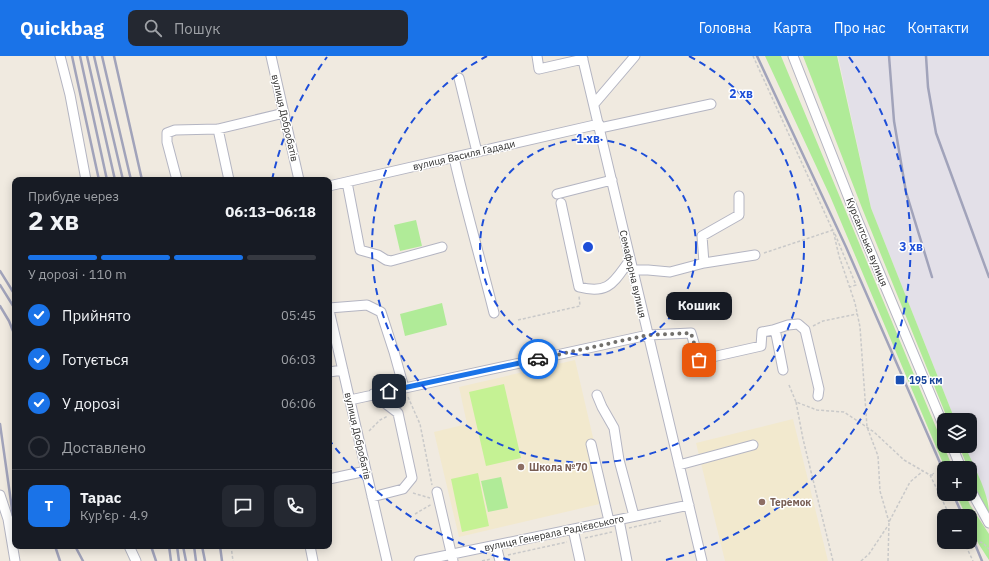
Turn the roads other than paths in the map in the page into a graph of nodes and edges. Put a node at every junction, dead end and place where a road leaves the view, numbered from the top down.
1 (60, 56) edge
2 (271, 56) edge
3 (537, 56) edge
4 (635, 56) edge
5 (792, 56) edge
6 (583, 58) edge
7 (459, 78) dead end
8 (594, 104) junction
9 (711, 104) dead end
10 (284, 113) junction
11 (599, 126) junction
12 (218, 129) junction
13 (477, 152) junction
14 (454, 158) junction
15 (85, 177) edge
16 (176, 177) edge
17 (228, 177) edge
18 (298, 177) edge
19 (612, 180) junction
20 (347, 182) junction
21 (332, 185) edge
22 (557, 194) dead end
23 (739, 196) dead end
24 (561, 203) dead end
25 (442, 247) dead end
26 (755, 255) road end
27 (630, 260) junction
28 (704, 263) junction
29 (633, 270) junction
30 (332, 309) edge
31 (494, 312) dead end
32 (332, 322) edge
33 (773, 330) junction
34 (648, 335) junction
35 (343, 370) junction
36 (783, 370) dead end
37 (332, 372) edge
38 (404, 388) junction
39 (373, 394) junction
40 (597, 395) dead end
41 (818, 396) dead end
42 (350, 400) junction
43 (938, 413) edge
44 (591, 444) dead end
45 (752, 445) dead end
46 (679, 465) junction
47 (366, 471) junction
48 (332, 478) edge
49 (0, 495) edge
50 (438, 496) road end
51 (372, 497) junction
52 (977, 501) edge
53 (689, 505) junction
54 (634, 516) junction
55 (614, 520) junction
56 (989, 523) edge
57 (573, 529) junction
58 (12, 543) edge
59 (496, 545) junction
60 (13, 549) edge
61 (130, 549) edge
62 (311, 549) edge
63 (452, 558) edge
64 (15, 561) edge
65 (136, 561) edge
66 (313, 561) edge
67 (387, 561) edge
68 (419, 561) edge
69 (500, 561) edge
70 (580, 561) edge
71 (627, 561) edge
72 (702, 561) edge

1 - 15 street
2 - 10 street, вулиця Добробатів
3 - 6 street
4 - 8 street
5 - 43 street, Курсантська вулиця
6 - 8 street, Семафорна вулиця
7 - 13 street
8 - 11 street, Семафорна вулиця
9 - 11 street, вулиця Василя Гадади
10 - 12 street
10 - 18 street, вулиця Добробатів
11 - 13 street, вулиця Василя Гадади
11 - 19 street, Семафорна вулиця
12 - 16 street
12 - 17 street
13 - 14 street, вулиця Василя Гадади
14 - 20 street, вулиця Василя Гадади
14 - 31 street
19 - 22 street
19 - 27 street, Семафорна вулиця
20 - 21 street, вулиця Василя Гадади
20 - 25 street
23 - 28 street
24 - 27 street
26 - 28 street
27 - 29 street, Семафорна вулиця
28 - 29 street
29 - 34 street, Семафорна вулиця
30 - 38 street
32 - 35 street, вулиця Добробатів
33 - 34 street
33 - 36 street
33 - 41 street
34 - 38 street
34 - 46 street, Семафорна вулиця
35 - 37 street
35 - 42 street, вулиця Добробатів
38 - 39 street
39 - 42 street
39 - 51 street
40 - 54 street
42 - 47 street, вулиця Добробатів
44 - 55 street
45 - 46 street
46 - 53 street, Семафорна вулиця
47 - 48 street
47 - 51 street, вулиця Добробатів
49 - 58 street
50 - 63 street
51 - 67 street, вулиця Добробатів
52 - 56 street
53 - 54 street, вулиця Генерала Радієвського
53 - 72 street, Семафорна вулиця
54 - 55 street, вулиця Генерала Радієвського
55 - 57 street, вулиця Генерала Радієвського
55 - 71 street
57 - 59 street, вулиця Генерала Радієвського
57 - 70 street
59 - 63 street, вулиця Генерала Радієвського
59 - 69 street
60 - 64 street
61 - 65 street
62 - 66 street
63 - 68 street, вулиця Генерала Радієвського

